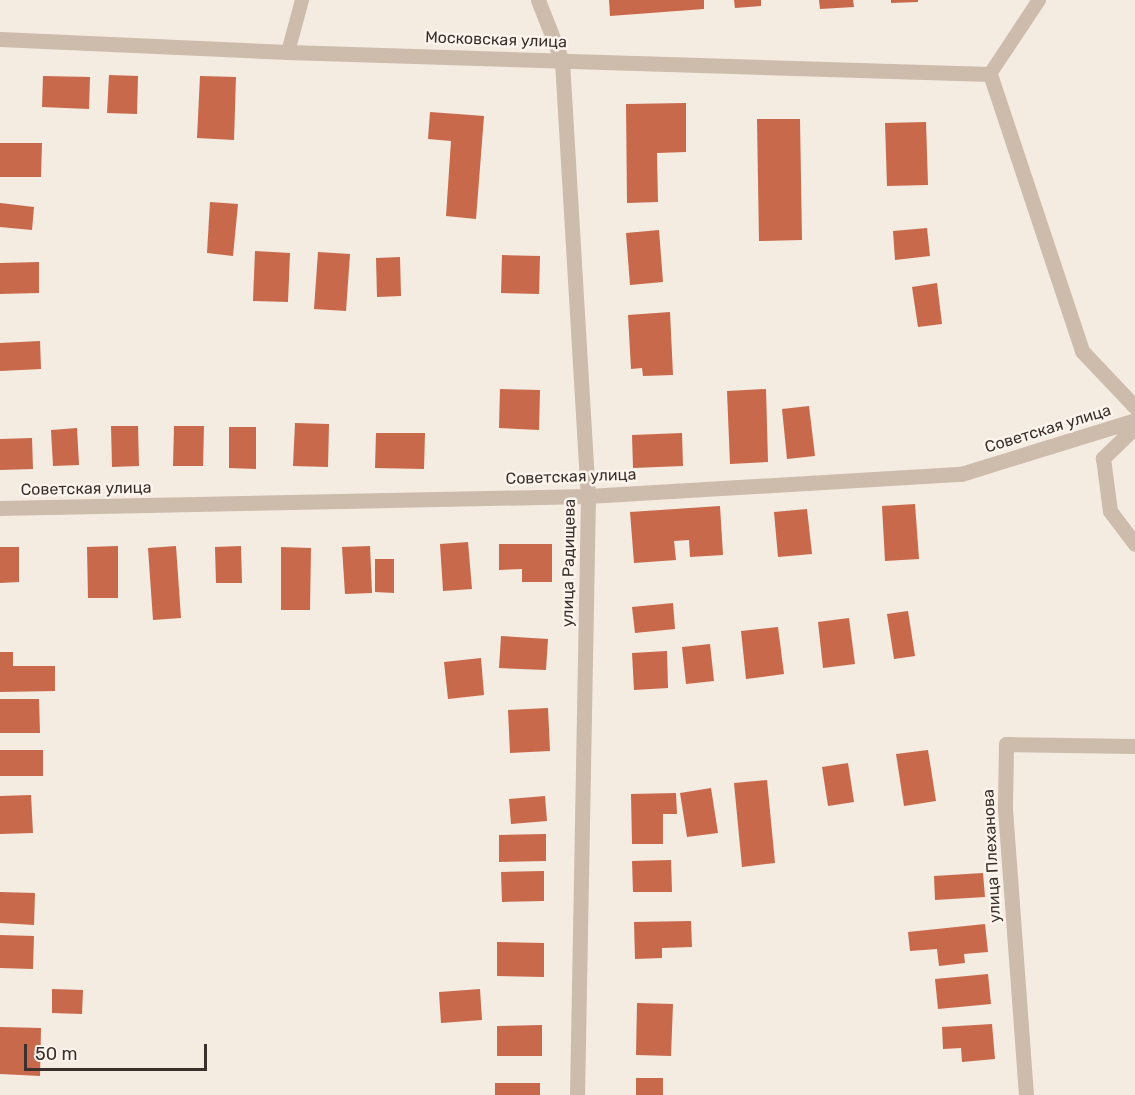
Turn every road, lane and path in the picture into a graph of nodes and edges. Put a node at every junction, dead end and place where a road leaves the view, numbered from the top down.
1 (302, 0) edge
2 (538, 0) edge
3 (1039, 0) edge
4 (0, 39) edge
5 (288, 52) junction
6 (562, 61) junction
7 (990, 74) junction
8 (1135, 407) edge
9 (1135, 420) edge
10 (1135, 427) edge
11 (588, 496) junction
12 (0, 508) edge
13 (1135, 544) edge
14 (1135, 746) edge
15 (578, 1095) edge
16 (1026, 1095) edge

1 - 5 lane
2 - 6 street, улица Радищева
3 - 7 lane
4 - 5 street, Московская улица
5 - 6 street, Московская улица
6 - 7 street, Московская улица
6 - 11 street, улица Радищева
7 - 8 street
9 - 11 street, Советская улица
10 - 13 street
11 - 12 street, Советская улица
11 - 15 street, улица Радищева
14 - 16 street, улица Плеханова

